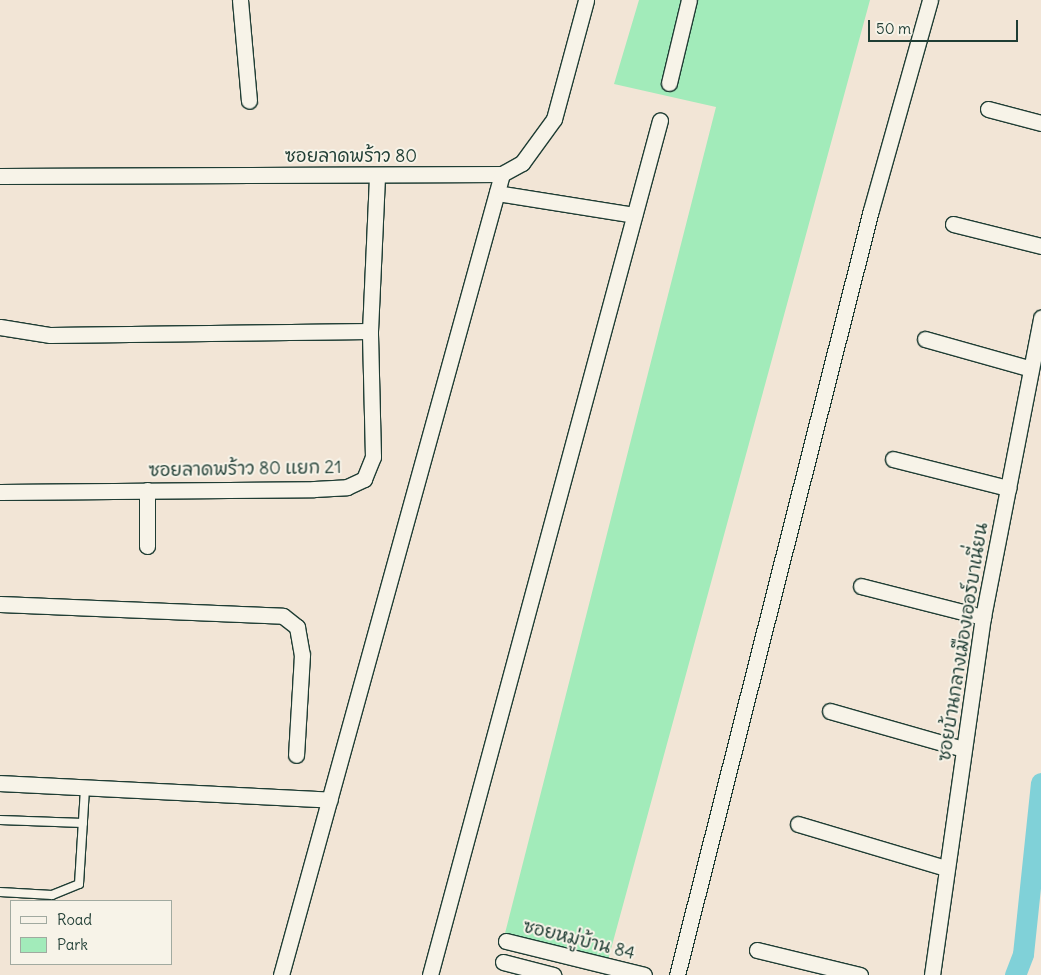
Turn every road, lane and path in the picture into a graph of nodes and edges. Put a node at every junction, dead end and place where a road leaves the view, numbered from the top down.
1 (240, 0) edge
2 (586, 0) edge
3 (689, 0) edge
4 (930, 0) edge
5 (669, 83) dead end
6 (249, 101) dead end
7 (988, 109) dead end
8 (660, 120) dead end
9 (1041, 123) edge
10 (502, 174) junction
11 (378, 175) junction
12 (0, 176) edge
13 (497, 193) junction
14 (634, 215) junction
15 (953, 224) dead end
16 (1041, 246) edge
17 (1041, 318) edge
18 (0, 327) edge
19 (370, 332) junction
20 (925, 339) dead end
21 (1028, 368) junction
22 (893, 459) dead end
23 (1008, 488) junction
24 (147, 490) junction
25 (0, 492) edge
26 (147, 546) dead end
27 (861, 586) dead end
28 (0, 604) edge
29 (983, 618) junction
30 (830, 711) dead end
31 (963, 749) junction
32 (296, 755) dead end
33 (0, 783) edge
34 (85, 788) junction
35 (330, 800) junction
36 (0, 820) edge
37 (83, 824) junction
38 (798, 824) dead end
39 (946, 868) junction
40 (0, 892) edge
41 (506, 940) dead end
42 (757, 950) dead end
43 (502, 962) dead end
44 (281, 975) edge
45 (430, 975) edge
46 (553, 975) edge
47 (644, 975) edge
48 (677, 975) edge
49 (860, 975) edge
50 (932, 975) edge

1 - 6 street
2 - 10 street, ซอยลาดพร้าว 80
3 - 5 street
4 - 48 street
7 - 9 street
8 - 14 street
10 - 11 street, ซอยลาดพร้าว 80
10 - 13 street
11 - 12 street, ซอยลาดพร้าว 80
11 - 19 street, ซอยลาดพร้าว 80 แยก 21
13 - 14 street
13 - 35 street
14 - 45 street
15 - 16 street
17 - 21 street, ซอยบ้านกลางเมืองเออร์บาเนี่ยน
18 - 19 street
19 - 24 street, ซอยลาดพร้าว 80 แยก 21
20 - 21 street
21 - 23 street, ซอยบ้านกลางเมืองเออร์บาเนี่ยน
22 - 23 street
23 - 29 street, ซอยบ้านกลางเมืองเออร์บาเนี่ยน
24 - 25 street, ซอยลาดพร้าว 80 แยก 21
24 - 26 street
27 - 29 street
28 - 32 street
29 - 31 street, ซอยบ้านกลางเมืองเออร์บาเนี่ยน
30 - 31 street
31 - 39 street, ซอยบ้านกลางเมืองเออร์บาเนี่ยน
33 - 34 street
34 - 35 street
34 - 37 lane
35 - 44 street
36 - 37 lane
37 - 40 lane
38 - 39 street
39 - 50 street, ซอยบ้านกลางเมืองเออร์บาเนี่ยน
41 - 47 street, ซอยหมู่บ้าน 84
42 - 49 street
43 - 46 street

